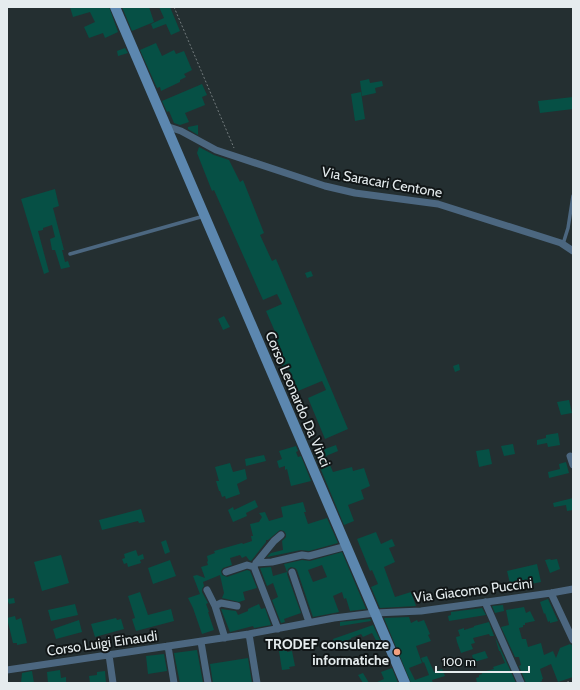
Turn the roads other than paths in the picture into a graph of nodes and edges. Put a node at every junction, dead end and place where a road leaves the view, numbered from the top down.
1 (114, 7) edge
2 (166, 126) junction
3 (573, 196) edge
4 (205, 216) junction
5 (562, 245) junction
6 (573, 251) edge
7 (70, 254) dead end
8 (570, 456) dead end
9 (573, 465) edge
10 (281, 535) dead end
11 (347, 546) junction
12 (255, 565) junction
13 (226, 572) dead end
14 (292, 572) dead end
15 (573, 589) edge
16 (207, 590) dead end
17 (550, 593) junction
18 (486, 602) junction
19 (215, 606) junction
20 (237, 606) dead end
21 (375, 613) junction
22 (309, 622) junction
23 (278, 629) junction
24 (249, 634) junction
25 (224, 638) junction
26 (573, 640) edge
27 (201, 642) junction
28 (168, 646) junction
29 (109, 655) junction
30 (7, 670) edge
31 (113, 683) edge
32 (174, 683) edge
33 (208, 683) edge
34 (257, 683) edge
35 (405, 683) edge
36 (521, 683) edge

1 - 2 main road, Corso Leonardo Da Vinci
2 - 4 main road, Corso Leonardo Da Vinci
2 - 5 street, Via Saracari Centone
3 - 5 lane
4 - 7 lane
4 - 11 main road, Corso Leonardo Da Vinci
5 - 6 street, Via Saracari Centone
8 - 9 street
10 - 12 street
11 - 12 street
11 - 21 main road, Corso Leonardo Da Vinci
12 - 13 street
12 - 23 street
14 - 22 street
15 - 17 street, Via Giacomo Puccini
16 - 19 street
17 - 18 street, Via Giacomo Puccini
17 - 26 street
18 - 21 street, Via Giacomo Puccini
18 - 36 street
19 - 20 street
19 - 25 street
21 - 22 street, Corso Luigi Einaudi
21 - 35 main road, Corso Leonardo Da Vinci
22 - 23 street, Corso Luigi Einaudi
23 - 24 street, Corso Luigi Einaudi
24 - 25 street, Corso Luigi Einaudi
24 - 34 street
25 - 27 street, Corso Luigi Einaudi
27 - 28 street, Corso Luigi Einaudi
27 - 33 street
28 - 29 street, Corso Luigi Einaudi
28 - 32 street
29 - 30 street, Corso Luigi Einaudi
29 - 31 street

